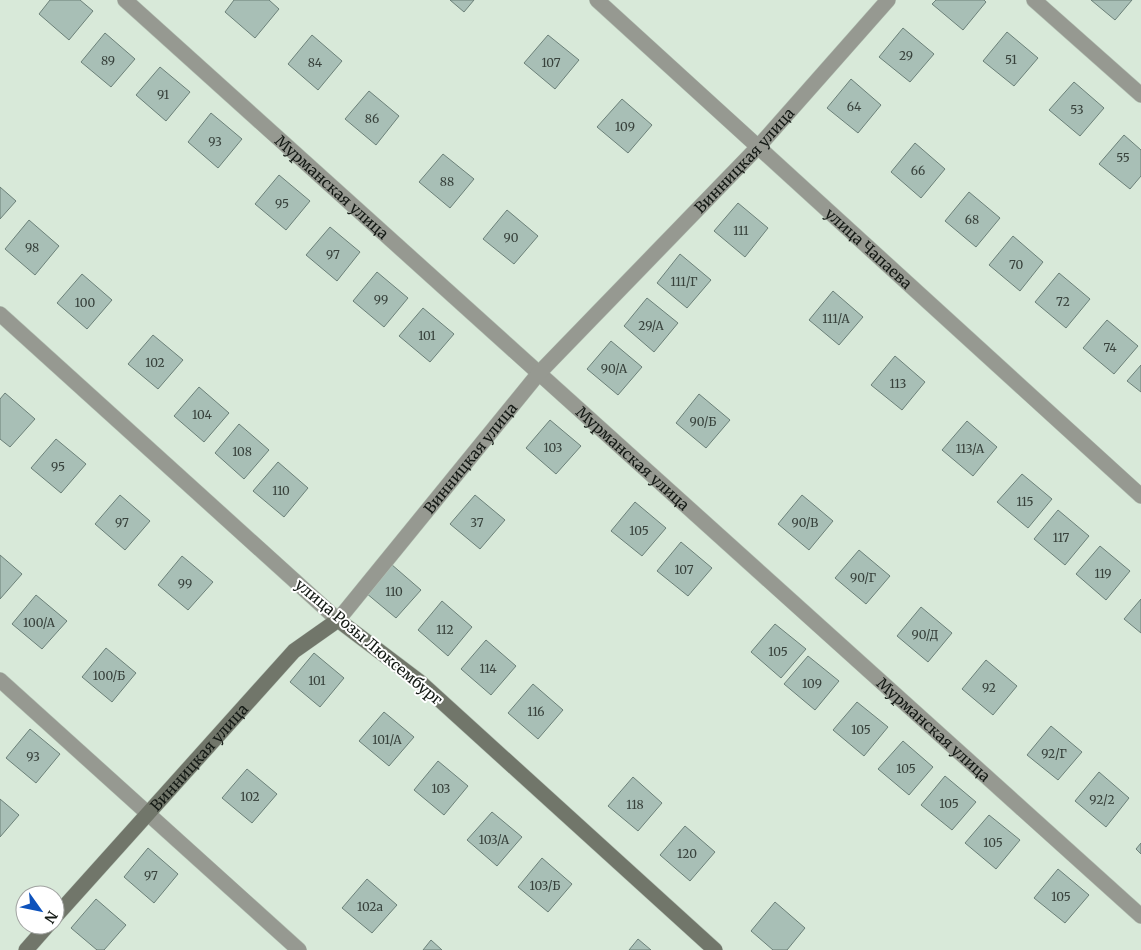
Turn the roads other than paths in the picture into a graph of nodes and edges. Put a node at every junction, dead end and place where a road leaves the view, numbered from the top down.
1 (125, 0) edge
2 (597, 0) edge
3 (888, 0) edge
4 (1034, 0) edge
5 (1141, 95) edge
6 (758, 147) junction
7 (0, 314) edge
8 (539, 373) junction
9 (1141, 496) edge
10 (338, 620) junction
11 (0, 680) edge
12 (147, 813) junction
13 (65, 906) edge
14 (1141, 916) edge
15 (39, 935) edge
16 (26, 950) edge
17 (299, 950) edge
18 (715, 950) edge

1 - 8 street, Мурманская улица
2 - 6 street, улица Чапаева
3 - 6 street, Винницкая улица
4 - 5 street
6 - 8 street, Винницкая улица
6 - 9 street, улица Чапаева
7 - 10 street, улица Розы Люксембург
8 - 10 street, Винницкая улица
8 - 14 street, Мурманская улица
10 - 12 main road, Винницкая улица
10 - 18 main road, улица Розы Люксембург
11 - 12 street
12 - 13 main road, Винницкая улица
12 - 17 street
15 - 16 main road

